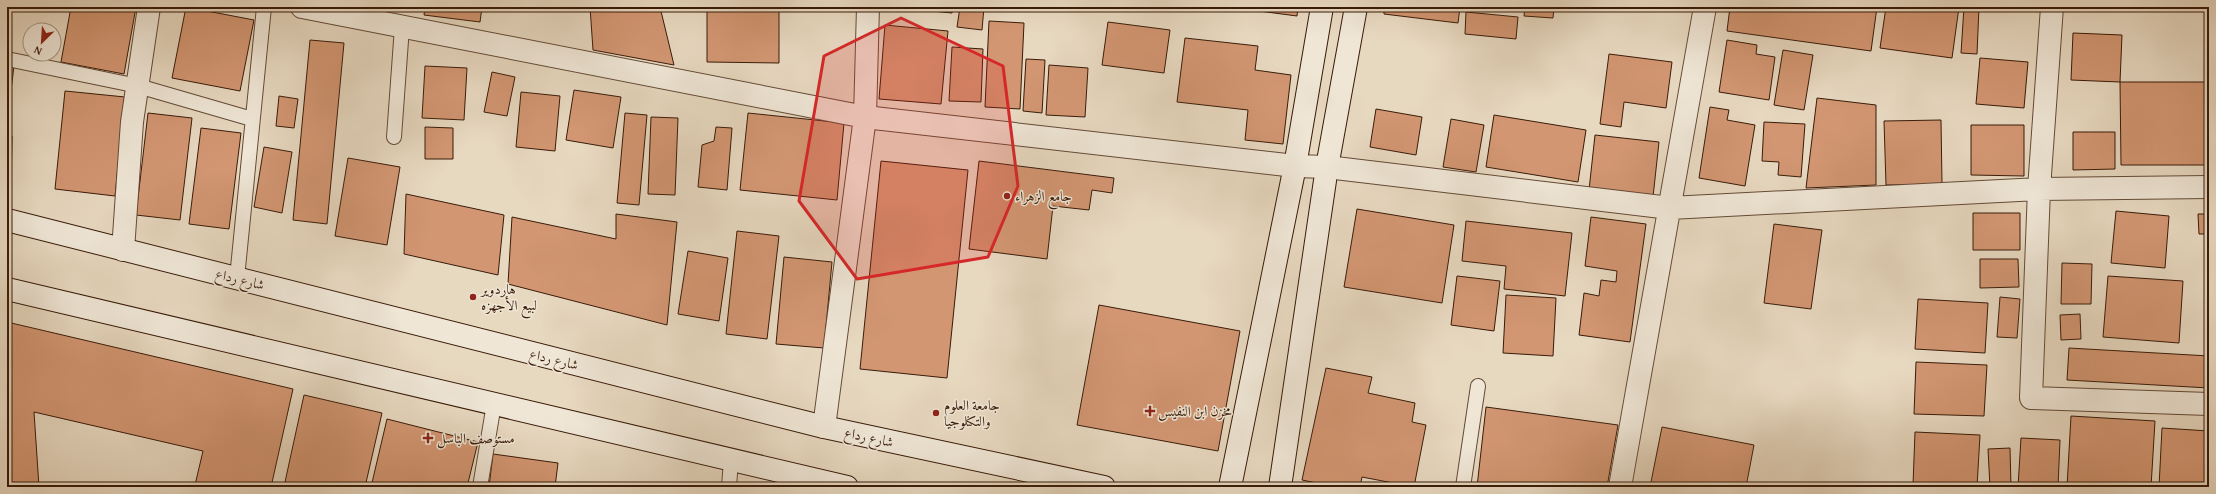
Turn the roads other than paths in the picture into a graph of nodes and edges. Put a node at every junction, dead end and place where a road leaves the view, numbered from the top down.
1 (149, 7) edge
2 (264, 7) edge
3 (302, 7) edge
4 (868, 7) edge
5 (1322, 7) edge
6 (1356, 7) edge
7 (1706, 7) edge
8 (2052, 7) edge
9 (402, 28) junction
10 (7, 59) edge
11 (138, 86) junction
12 (865, 117) junction
13 (252, 119) junction
14 (394, 137) dead end
15 (1295, 166) junction
16 (1327, 167) junction
17 (2209, 187) edge
18 (2039, 189) junction
19 (1670, 208) junction
20 (7, 220) edge
21 (123, 250) junction
22 (236, 278) junction
23 (7, 289) edge
24 (1478, 386) dead end
25 (494, 404) junction
26 (2209, 404) edge
27 (824, 427) junction
28 (731, 460) junction
29 (826, 484) edge
30 (480, 487) edge
31 (729, 487) edge
32 (848, 487) edge
33 (1104, 487) edge
34 (1230, 487) edge
35 (1280, 487) edge
36 (1463, 487) edge
37 (1620, 487) edge

1 - 11 street
2 - 13 lane
3 - 9 street
4 - 12 street
5 - 15 street
6 - 16 street
7 - 19 street
8 - 18 street
9 - 12 street
9 - 14 lane
10 - 11 lane
11 - 13 lane
11 - 21 street
12 - 15 street
12 - 27 street
13 - 22 lane
15 - 16 street
15 - 34 street
16 - 19 street
16 - 35 street
17 - 18 street
18 - 19 street
18 - 26 street
19 - 37 street
20 - 21 street, شارع رداع
21 - 22 street, شارع رداع
22 - 27 street, شارع رداع
23 - 25 street
24 - 36 lane
25 - 28 street
25 - 30 lane
27 - 33 street, شارع رداع
28 - 29 street
28 - 31 lane
29 - 32 street

